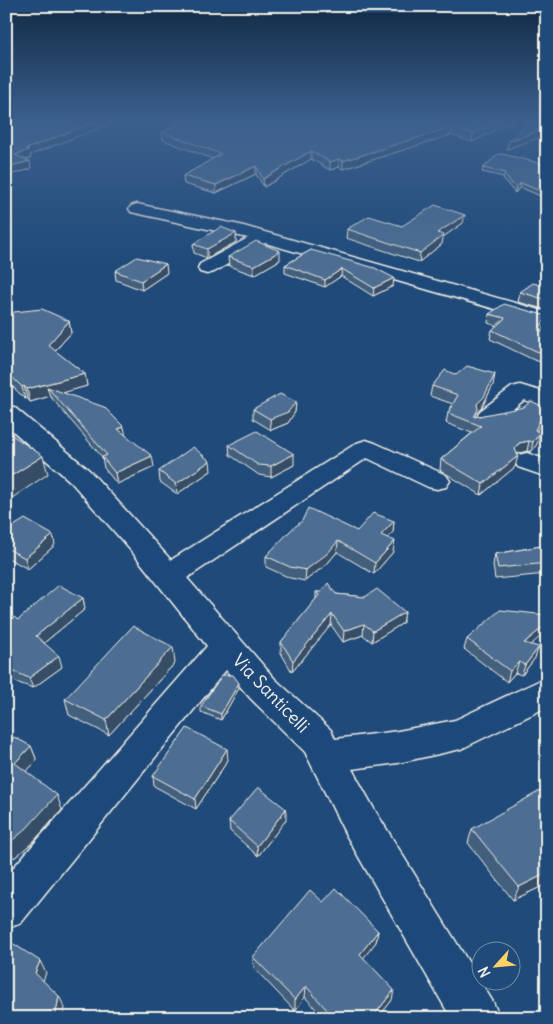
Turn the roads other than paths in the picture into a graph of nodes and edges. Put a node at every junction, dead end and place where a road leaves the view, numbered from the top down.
1 (137, 208) dead end
2 (263, 237) junction
3 (207, 268) dead end
4 (547, 318) edge
5 (547, 400) edge
6 (6, 412) edge
7 (488, 416) edge
8 (437, 481) dead end
9 (168, 576) junction
10 (226, 647) junction
11 (547, 691) edge
12 (326, 756) junction
13 (11, 891) edge
14 (477, 1018) edge

1 - 2 street
2 - 3 street
2 - 4 street
5 - 7 street
6 - 9 street, Via Santicelli
8 - 9 street
9 - 10 street, Via Santicelli
10 - 12 street, Via Santicelli
10 - 13 street
11 - 12 street
12 - 14 street, Via Santicelli

